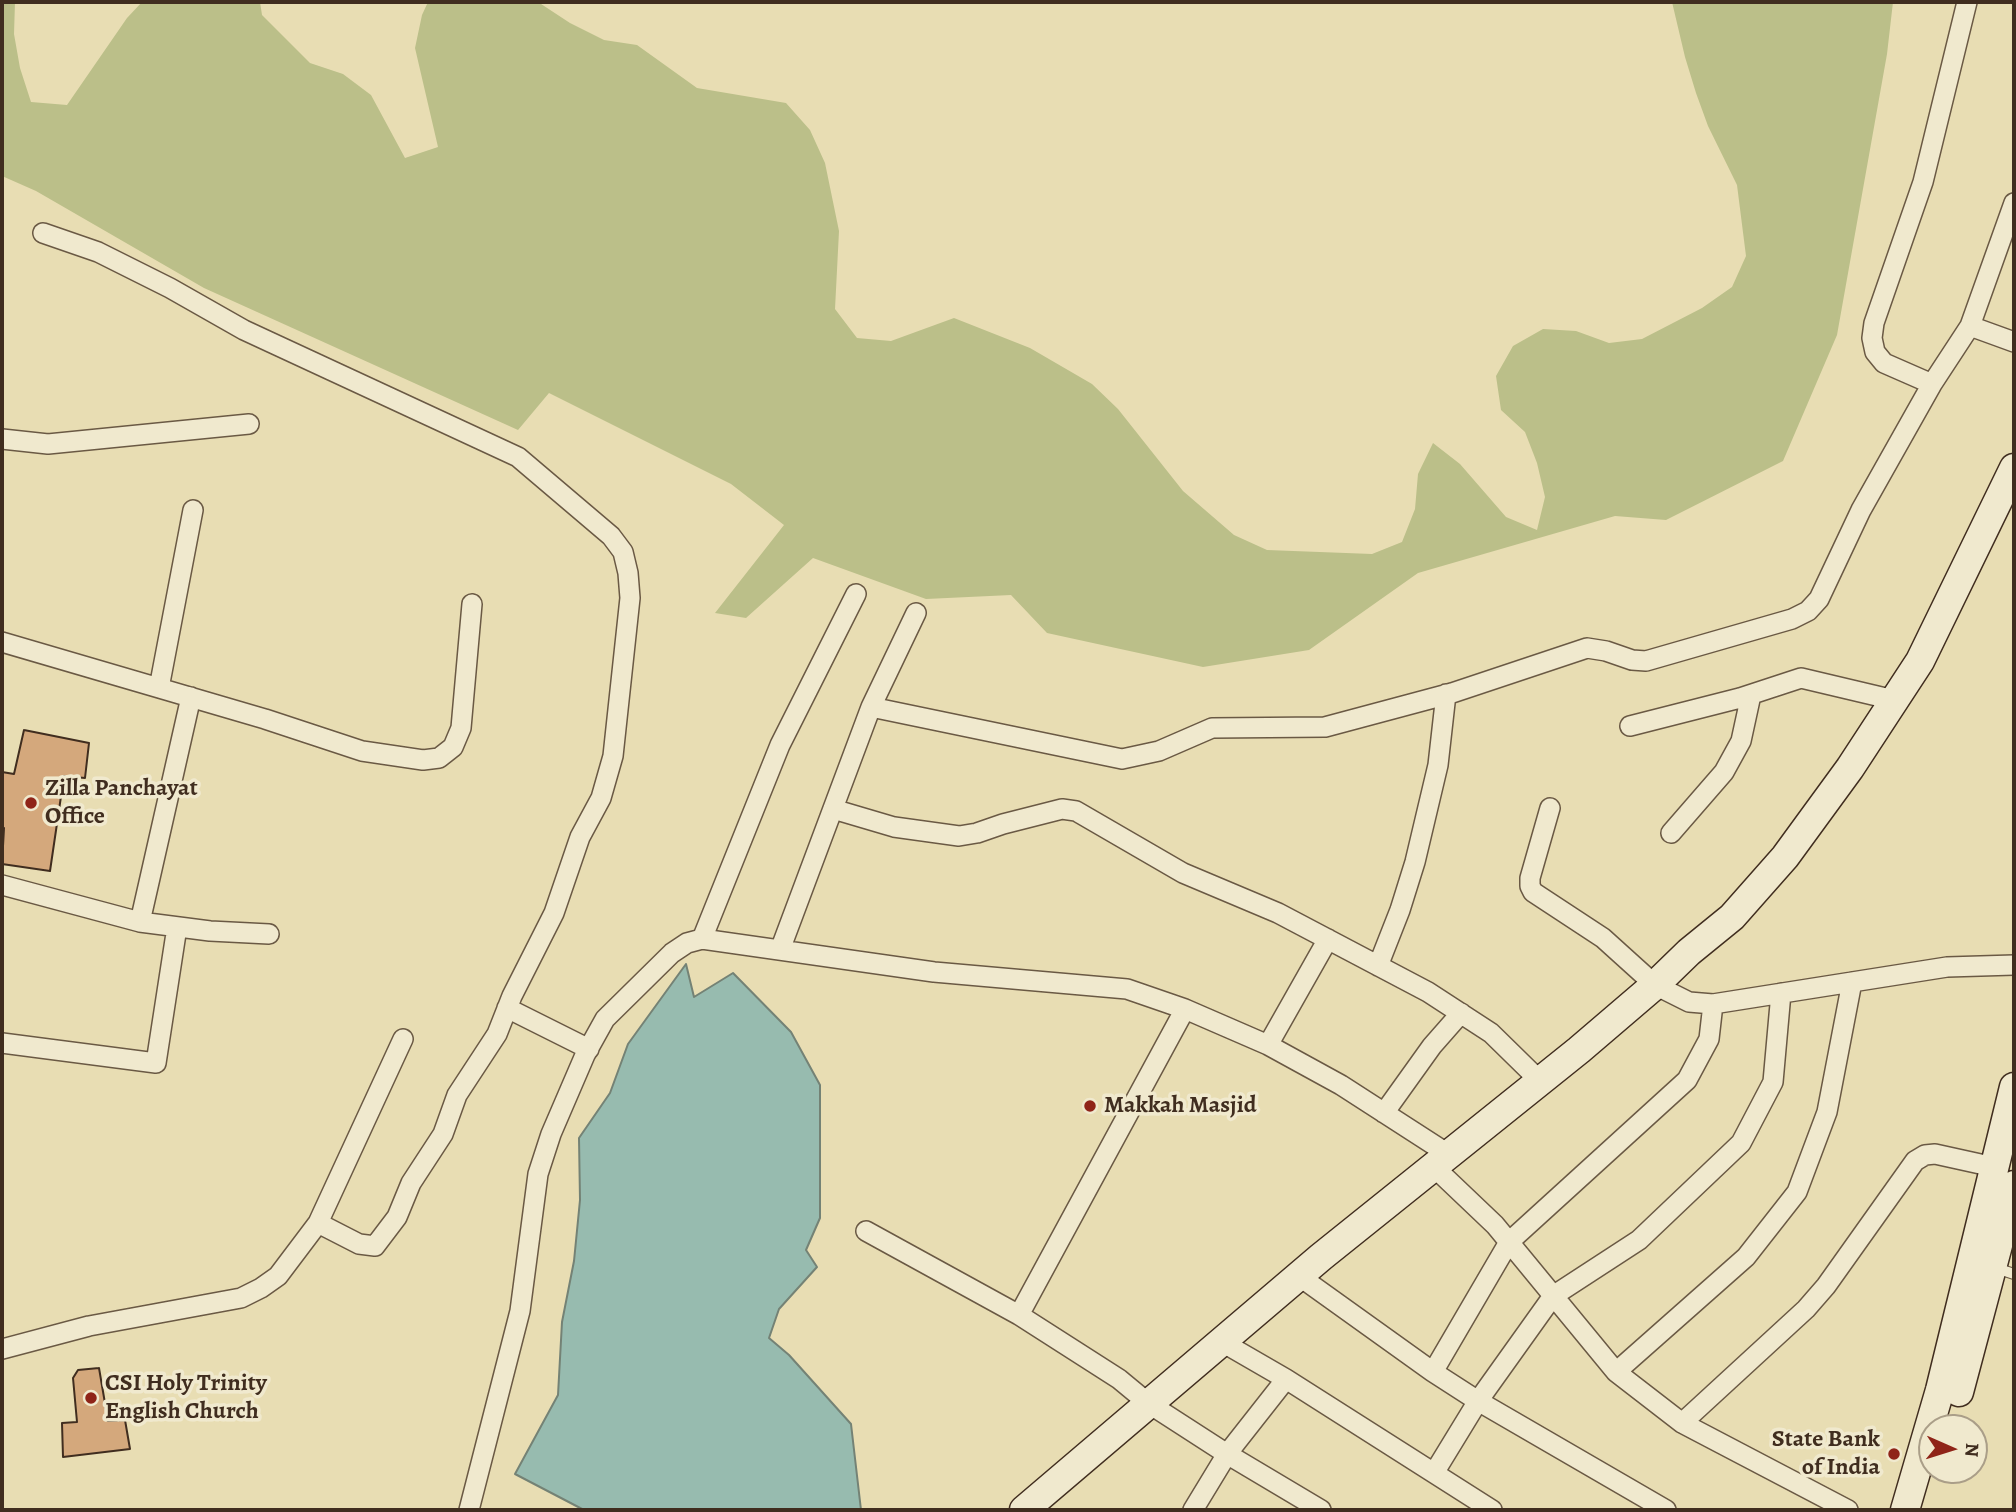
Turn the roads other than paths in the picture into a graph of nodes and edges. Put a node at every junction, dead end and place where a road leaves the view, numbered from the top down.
1 (1967, 2) edge
2 (2014, 204) edge
3 (43, 233) dead end
4 (1970, 326) junction
5 (2014, 342) edge
6 (1932, 384) junction
7 (249, 424) dead end
8 (2, 439) edge
9 (2014, 468) edge
10 (192, 510) dead end
11 (856, 594) dead end
12 (472, 604) dead end
13 (916, 613) dead end
14 (2, 642) edge
15 (159, 688) junction
16 (1446, 694) junction
17 (1751, 695) junction
18 (191, 697) junction
19 (1894, 700) junction
20 (872, 707) junction
21 (1630, 726) dead end
22 (1550, 808) dead end
23 (833, 809) junction
24 (1671, 833) dead end
25 (2, 885) edge
26 (140, 922) junction
27 (177, 927) junction
28 (269, 933) dead end
29 (702, 939) junction
30 (1328, 939) junction
31 (780, 950) junction
32 (2014, 965) edge
33 (1378, 966) junction
34 (1852, 982) junction
35 (1655, 985) junction
36 (1781, 993) junction
37 (1713, 1003) junction
38 (507, 1007) junction
39 (1185, 1009) junction
40 (1461, 1013) junction
41 (403, 1039) dead end
42 (2, 1043) edge
43 (1268, 1045) junction
44 (589, 1049) junction
45 (1540, 1081) junction
46 (2014, 1087) edge
47 (1384, 1113) junction
48 (1441, 1160) junction
49 (2004, 1176) edge
50 (318, 1223) junction
51 (866, 1231) dead end
52 (1509, 1242) junction
53 (2003, 1270) edge
54 (1298, 1276) junction
55 (1553, 1296) junction
56 (1018, 1315) junction
57 (1222, 1342) junction
58 (2, 1349) edge
59 (1433, 1372) junction
60 (1616, 1373) junction
61 (1286, 1379) junction
62 (1478, 1401) junction
63 (1148, 1403) junction
64 (1953, 1414) edge
65 (1682, 1423) junction
66 (1227, 1454) junction
67 (1434, 1474) junction
68 (1932, 1484) edge
69 (1038, 1507) edge
70 (469, 1510) edge
71 (1193, 1510) edge
72 (1321, 1510) edge
73 (1492, 1510) edge
74 (1666, 1510) edge
75 (1848, 1510) edge
76 (1905, 1510) edge
77 (1924, 1510) edge

1 - 6 street
2 - 4 street
3 - 38 street
4 - 5 street
4 - 6 street
6 - 16 street
7 - 8 street
9 - 19 street
10 - 15 street
11 - 29 street
12 - 18 street
13 - 20 street
14 - 15 street
15 - 18 street
16 - 20 street
16 - 33 street
17 - 19 street
17 - 21 street
17 - 24 street
18 - 26 street
19 - 35 street
20 - 23 street
22 - 35 street
23 - 30 street
23 - 31 street
25 - 26 street
26 - 27 street
27 - 28 street
27 - 42 street
29 - 31 street
29 - 44 street
30 - 33 street
30 - 43 street
31 - 39 street
32 - 34 street
33 - 40 street
34 - 36 street
34 - 60 street
35 - 37 street
35 - 45 street
36 - 37 street
36 - 55 street
37 - 52 street
38 - 44 street
38 - 50 street
39 - 43 street
39 - 56 street
40 - 45 street
40 - 47 street
41 - 50 street
43 - 47 street
44 - 70 street
45 - 48 street
46 - 49 street
47 - 48 street
48 - 52 street
48 - 54 street
49 - 53 street
49 - 65 street
49 - 76 street
50 - 58 street
51 - 56 street
52 - 55 street
52 - 59 street
53 - 64 street
54 - 57 street
54 - 59 street
55 - 60 street
55 - 62 street
56 - 63 street
57 - 61 street
57 - 63 street
59 - 62 street
60 - 65 street
61 - 66 street
61 - 67 street
62 - 67 street
62 - 74 street
63 - 66 street
63 - 69 street
65 - 75 street
66 - 71 street
66 - 72 street
67 - 73 street
68 - 77 street

